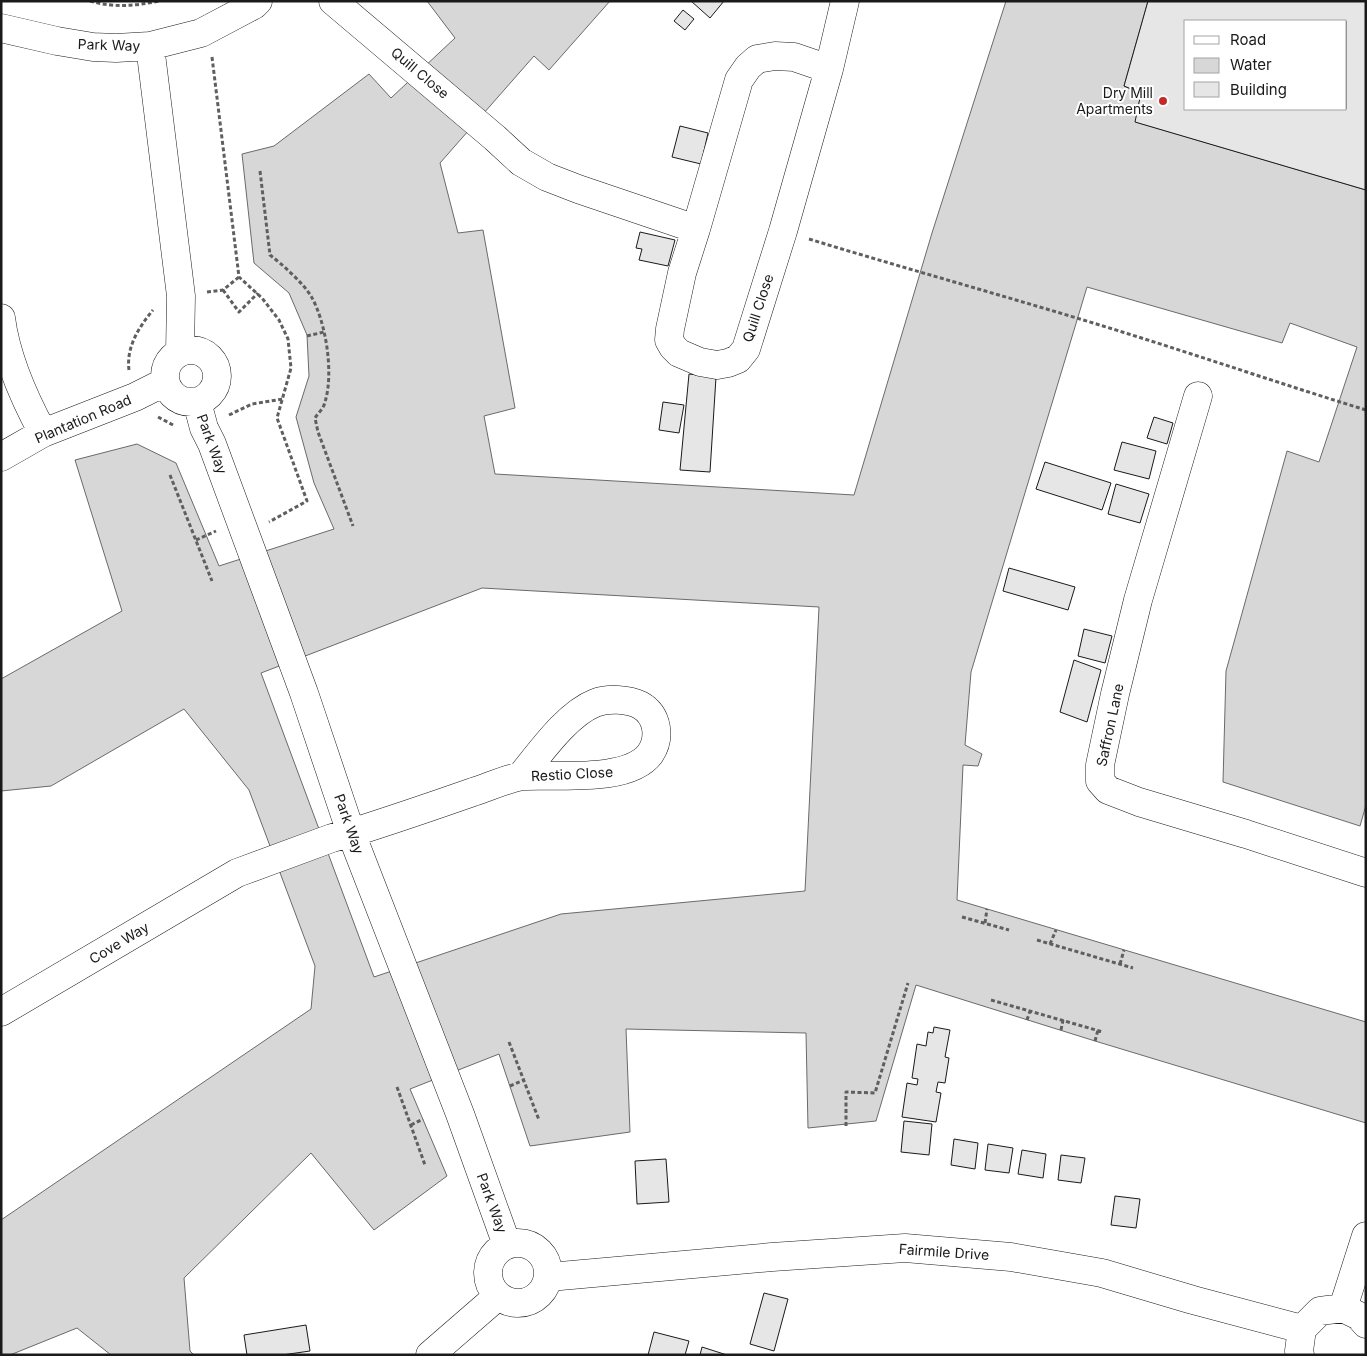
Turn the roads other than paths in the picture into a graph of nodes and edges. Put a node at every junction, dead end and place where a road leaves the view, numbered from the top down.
1 (258, 1) edge
2 (333, 1) edge
3 (845, 1) edge
4 (1, 28) edge
5 (150, 46) junction
6 (829, 69) junction
7 (696, 229) junction
8 (1, 318) edge
9 (180, 352) junction
10 (165, 382) junction
11 (1198, 396) dead end
12 (197, 402) junction
13 (43, 433) junction
14 (1, 457) edge
15 (520, 776) dead end
16 (342, 836) junction
17 (236, 873) joint
18 (1366, 873) edge
19 (1, 1012) edge
20 (1366, 1236) edge
21 (507, 1245) junction
22 (549, 1277) junction
23 (498, 1296) junction
24 (1343, 1308) junction
25 (1366, 1324) edge
26 (1301, 1342) edge
27 (430, 1355) edge

1 - 5 street
2 - 7 street, Quill Close
3 - 6 street, Quill Close
4 - 5 street, Park Way
5 - 9 street, Park Way
6 - 7 street, Quill Close
6 - 7 street, Quill Close
8 - 13 street
9 - 10 street
9 - 12 street
10 - 12 street
10 - 13 street, Plantation Road
11 - 18 street, Saffron Lane
12 - 16 street, Park Way
13 - 14 street, Plantation Road
15 - 16 street, Restio Close
16 - 17 street, Restio Close
16 - 21 street, Park Way
17 - 19 street, Cove Way
20 - 24 street
21 - 22 street
21 - 23 street
22 - 23 street
22 - 26 street, Fairmile Drive
23 - 27 street
24 - 25 street
24 - 26 street

